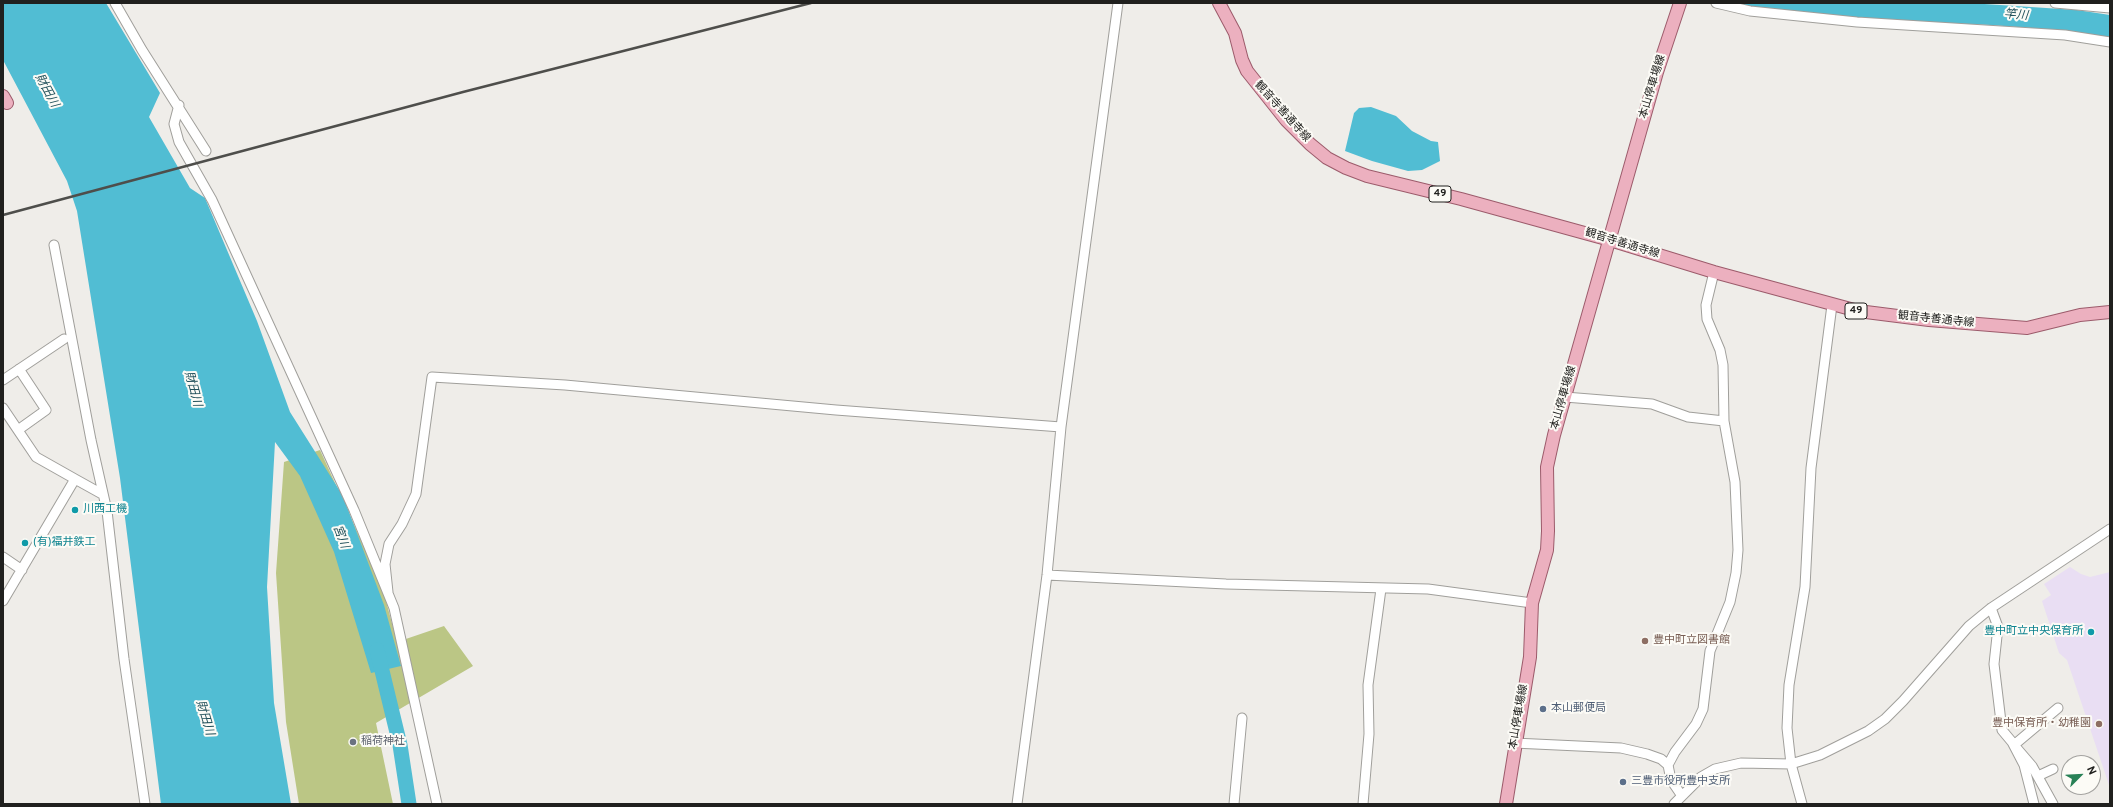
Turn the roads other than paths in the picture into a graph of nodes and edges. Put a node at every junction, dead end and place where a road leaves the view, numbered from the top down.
1 (115, 3) edge
2 (1118, 3) edge
3 (1219, 3) edge
4 (1680, 3) edge
5 (1716, 3) edge
6 (2054, 3) edge
7 (2110, 8) edge
8 (2110, 42) edge
9 (178, 105) junction
10 (206, 151) dead end
11 (1610, 240) junction
12 (54, 245) dead end
13 (1714, 272) junction
14 (1832, 305) junction
15 (2110, 312) edge
16 (64, 339) dead end
17 (19, 369) junction
18 (3, 380) edge
19 (1565, 397) junction
20 (3, 408) edge
21 (1724, 421) junction
22 (1062, 427) junction
23 (18, 430) junction
24 (75, 479) junction
25 (102, 494) junction
26 (2110, 529) edge
27 (3, 557) edge
28 (22, 570) junction
29 (1047, 575) junction
30 (1381, 589) junction
31 (388, 592) junction
32 (3, 601) edge
33 (1532, 603) junction
34 (1991, 608) junction
35 (2058, 708) dead end
36 (1242, 718) dead end
37 (1514, 743) junction
38 (2014, 745) junction
39 (1791, 764) junction
40 (1668, 765) junction
41 (2053, 769) dead end
42 (2038, 776) junction
43 (1682, 796) junction
44 (145, 804) edge
45 (437, 804) edge
46 (1017, 804) edge
47 (1234, 804) edge
48 (1363, 804) edge
49 (1506, 804) edge
50 (1674, 804) edge
51 (1802, 804) edge
52 (2034, 804) edge
53 (2053, 804) edge

1 - 9 street
2 - 22 street
3 - 11 main road, 観音寺善通寺線 / 49
4 - 11 main road, 本山停車場線
5 - 8 street
6 - 7 street
9 - 10 street
9 - 31 street
11 - 13 main road, 観音寺善通寺線 / 49
11 - 19 main road, 本山停車場線
12 - 25 street
13 - 14 main road, 観音寺善通寺線 / 49
13 - 21 street
14 - 15 main road, 観音寺善通寺線 / 49
14 - 39 street
16 - 17 street
17 - 18 street
17 - 23 street
19 - 21 street
19 - 33 main road, 本山停車場線
20 - 23 street
21 - 40 street
22 - 29 street
22 - 31 street
23 - 24 street
24 - 25 street
24 - 28 street
25 - 44 street
26 - 34 street
27 - 28 street
28 - 32 street
29 - 30 street
29 - 46 street
30 - 33 street
30 - 48 street
31 - 45 street
33 - 37 main road, 本山停車場線
34 - 38 street
34 - 39 street
35 - 38 street
36 - 47 street
37 - 40 street
37 - 49 main road, 本山停車場線
38 - 42 street
38 - 52 street
39 - 43 street
39 - 51 street
40 - 43 street
41 - 42 street
42 - 53 street
43 - 50 street

